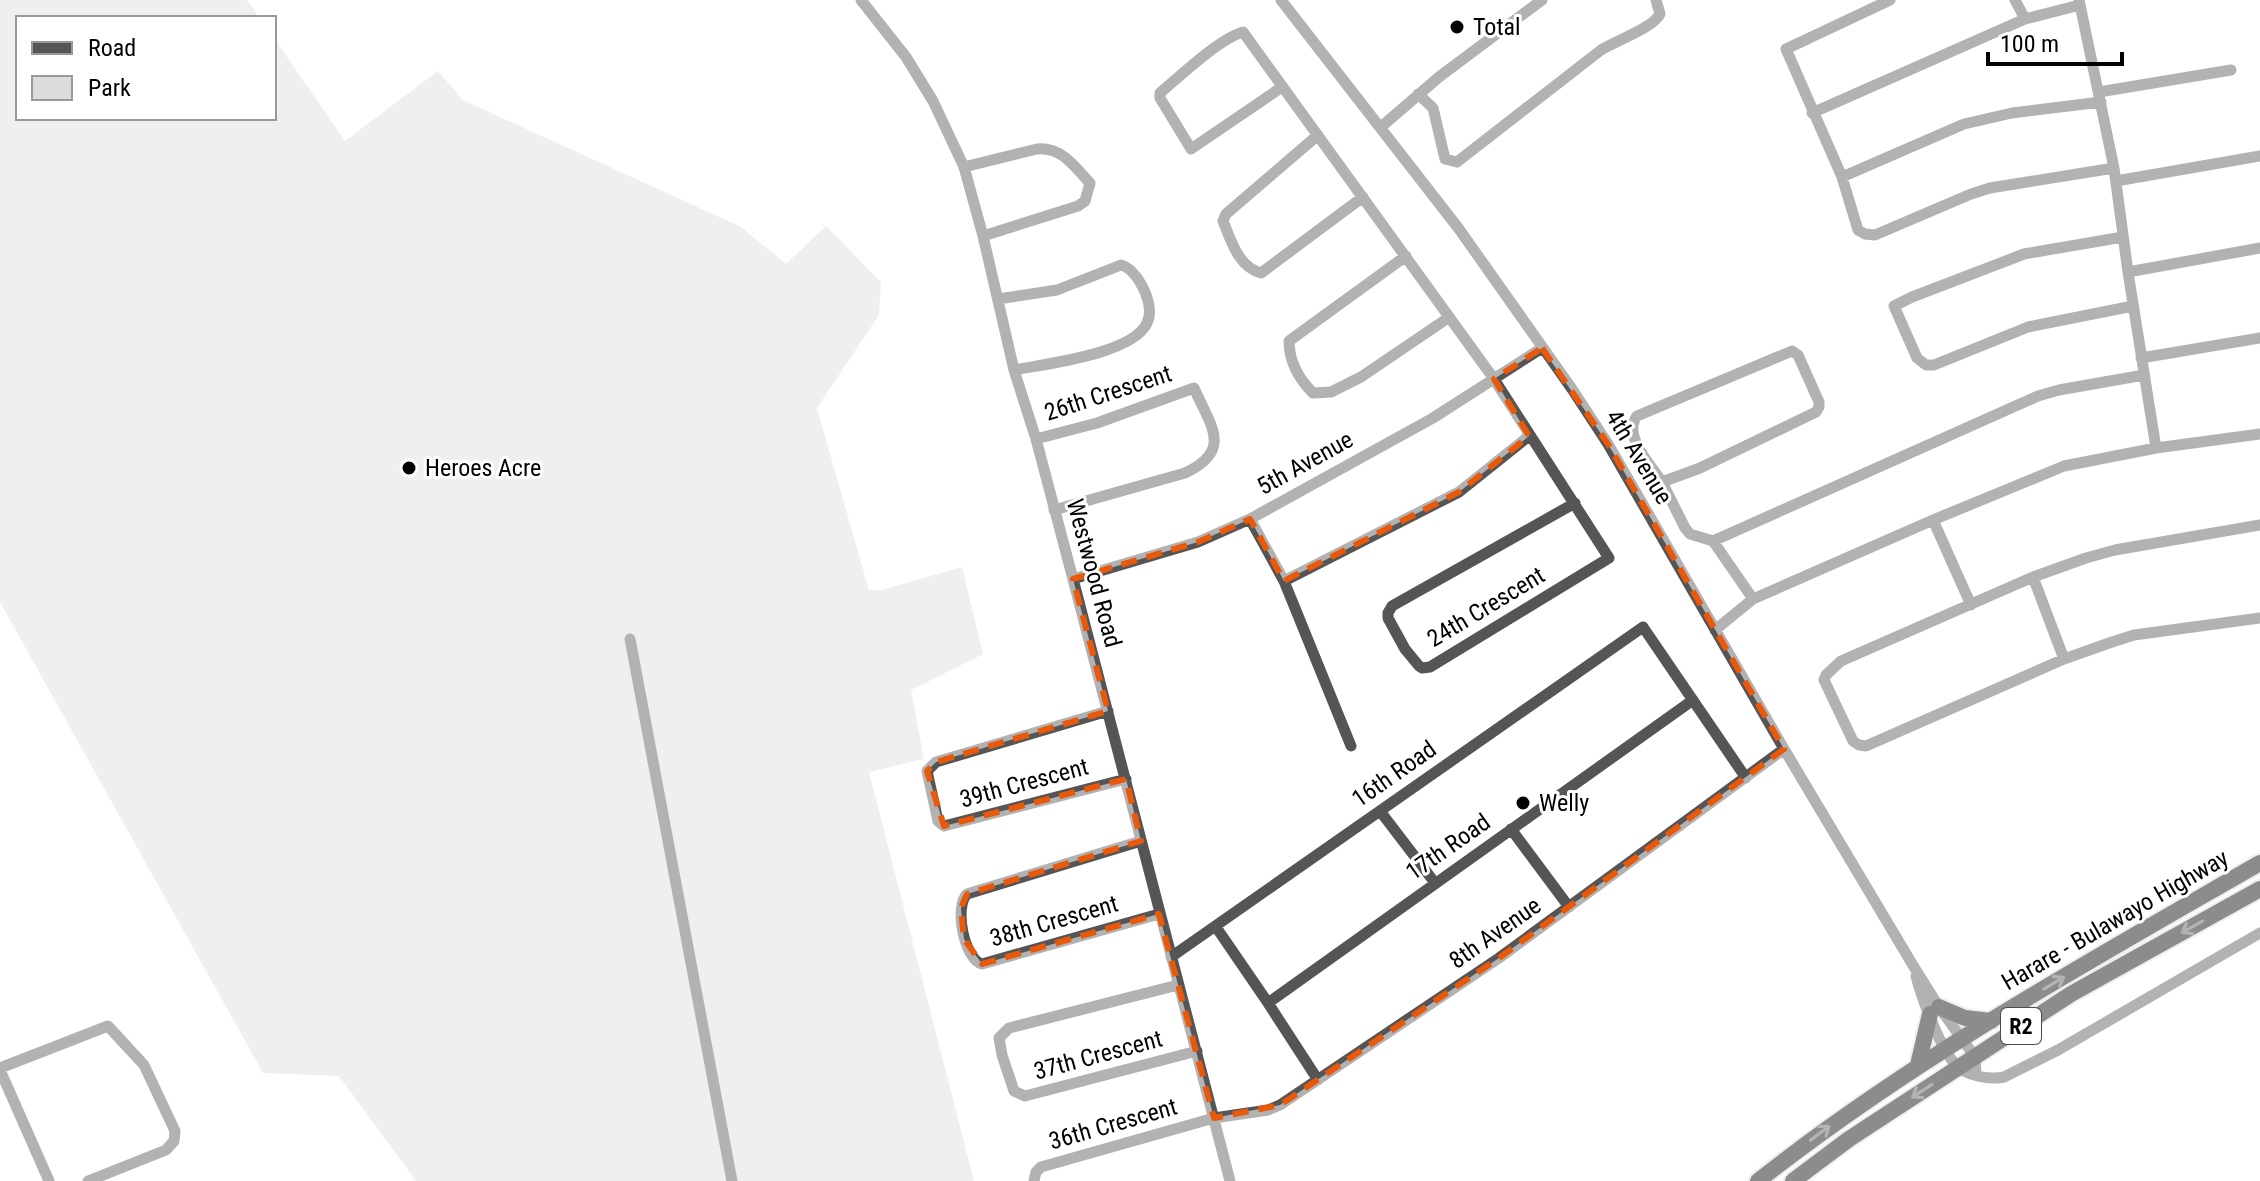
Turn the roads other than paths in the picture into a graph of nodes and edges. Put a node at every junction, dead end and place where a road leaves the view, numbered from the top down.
1 (861, 0) edge
2 (1281, 0) edge
3 (1542, 0) edge
4 (1656, 0) edge
5 (1890, 0) edge
6 (2015, 0) edge
7 (2079, 3) edge
8 (2025, 19) junction
9 (2231, 70) dead end
10 (1282, 87) junction
11 (1418, 94) junction
12 (2100, 97) junction
13 (1812, 113) junction
14 (1381, 127) junction
15 (1318, 135) junction
16 (2260, 156) edge
17 (964, 167) junction
18 (2114, 168) junction
19 (1842, 177) junction
20 (2116, 181) junction
21 (1363, 197) junction
22 (983, 236) junction
23 (2123, 237) junction
24 (2260, 248) edge
25 (1406, 256) junction
26 (2128, 272) junction
27 (998, 299) junction
28 (2133, 306) junction
29 (1448, 318) junction
30 (2260, 338) edge
31 (1542, 348) junction
32 (2141, 358) junction
33 (1014, 370) junction
34 (2144, 375) junction
35 (1494, 379) junction
36 (2260, 434) edge
37 (1529, 436) junction
38 (1036, 439) junction
39 (2156, 448) junction
40 (1662, 482) junction
41 (1575, 503) junction
42 (1054, 510) junction
43 (1250, 519) junction
44 (1933, 520) junction
45 (2260, 525) edge
46 (1713, 541) junction
47 (2033, 577) junction
48 (1073, 579) junction
49 (1284, 581) junction
50 (1753, 599) junction
51 (1971, 605) junction
52 (2260, 618) edge
53 (1715, 630) junction
54 (630, 639) dead end
55 (2064, 659) junction
56 (1693, 700) junction
57 (1108, 711) junction
58 (1351, 746) dead end
59 (1784, 749) junction
60 (1746, 778) junction
61 (1126, 779) junction
62 (1380, 811) junction
63 (1511, 829) junction
64 (1141, 841) junction
65 (2260, 863) edge
66 (1435, 883) junction
67 (2260, 889) edge
68 (1569, 907) junction
69 (1159, 914) junction
70 (1216, 927) junction
71 (2260, 933) edge
72 (1171, 957) junction
73 (1178, 985) junction
74 (1268, 1003) junction
75 (1934, 1010) junction
76 (1991, 1021) junction
77 (1963, 1038) junction
78 (1945, 1049) junction
79 (1197, 1051) junction
80 (1918, 1065) junction
81 (1975, 1065) junction
82 (1957, 1067) junction
83 (0, 1069) edge
84 (1318, 1080) junction
85 (1214, 1118) junction
86 (49, 1181) edge
87 (88, 1181) edge
88 (732, 1181) edge
89 (1034, 1181) edge
90 (1230, 1181) edge
91 (1758, 1181) edge
92 (1793, 1181) edge

1 - 17 street, Westwood Road
2 - 14 street, 4th Avenue
3 - 11 street
4 - 11 street
5 - 13 street
6 - 8 street
7 - 8 street
7 - 12 street
8 - 13 street
9 - 12 street
10 - 10 street
10 - 15 street
11 - 14 street
12 - 18 street
12 - 19 street
13 - 19 street
14 - 31 street, 4th Avenue
15 - 21 street
15 - 21 street
16 - 20 street
17 - 22 street, Westwood Road
17 - 22 street
18 - 19 street
18 - 20 street
20 - 23 street
21 - 25 street
22 - 27 street, Westwood Road
23 - 26 street
23 - 28 street
24 - 26 street
25 - 29 street
25 - 29 street
26 - 28 street
27 - 33 street, Westwood Road
27 - 33 street
28 - 32 street
29 - 35 street
30 - 32 street
31 - 35 street, 5th Avenue
31 - 53 street, 4th Avenue
32 - 34 street
33 - 38 street, Westwood Road
34 - 39 street
34 - 46 street
35 - 37 street
35 - 43 street, 5th Avenue
36 - 39 street
37 - 41 street
37 - 49 street
38 - 42 street, Westwood Road
38 - 42 street, 26th Crescent
39 - 44 street
40 - 40 street
40 - 46 street
41 - 41 street, 24th Crescent
42 - 48 street, Westwood Road
43 - 48 street, 5th Avenue
43 - 49 street
44 - 50 street
44 - 51 street
45 - 47 street
46 - 50 street
47 - 51 street
47 - 55 street
48 - 57 street, Westwood Road
49 - 58 street
50 - 53 street
51 - 55 street
52 - 55 street
53 - 59 street, 4th Avenue
54 - 88 street
56 - 60 street
56 - 62 street, 16th Road
56 - 63 street, 17th Road
57 - 61 street, Westwood Road
57 - 61 street, 39th Crescent
59 - 60 street, 8th Avenue
59 - 75 street, 4th Avenue
60 - 68 street, 8th Avenue
61 - 64 street, Westwood Road
62 - 66 street
62 - 70 street, 16th Road
63 - 66 street, 17th Road
63 - 68 street
64 - 69 street, Westwood Road
64 - 69 street, 38th Crescent
76 -> 65 highway, Harare - Bulawayo Highway / R2
66 - 74 street, 17th Road
67 -> 81 highway, Harare - Bulawayo Highway / R2
68 - 84 street, 8th Avenue
69 - 72 street, Westwood Road
70 - 72 street, 16th Road
70 - 74 street
71 - 81 street
72 - 73 street, Westwood Road
73 - 79 street, Westwood Road
73 - 79 street, 37th Crescent
74 - 84 street
75 - 76 highway
75 - 77 street
75 - 78 street
75 - 80 highway
76 - 77 highway, Harare - Bulawayo Highway / R2
77 - 78 highway, Harare - Bulawayo Highway / R2
77 - 81 street
78 - 80 highway, Harare - Bulawayo Highway / R2
78 - 82 street
79 - 85 street, Westwood Road
91 -> 80 highway, Harare - Bulawayo Highway / R2
81 - 82 highway, Harare - Bulawayo Highway / R2
82 -> 92 highway, Harare - Bulawayo Highway / R2
83 - 86 street
83 - 87 street
84 - 85 street, 8th Avenue
85 - 89 street, 36th Crescent
85 - 90 street, Westwood Road

